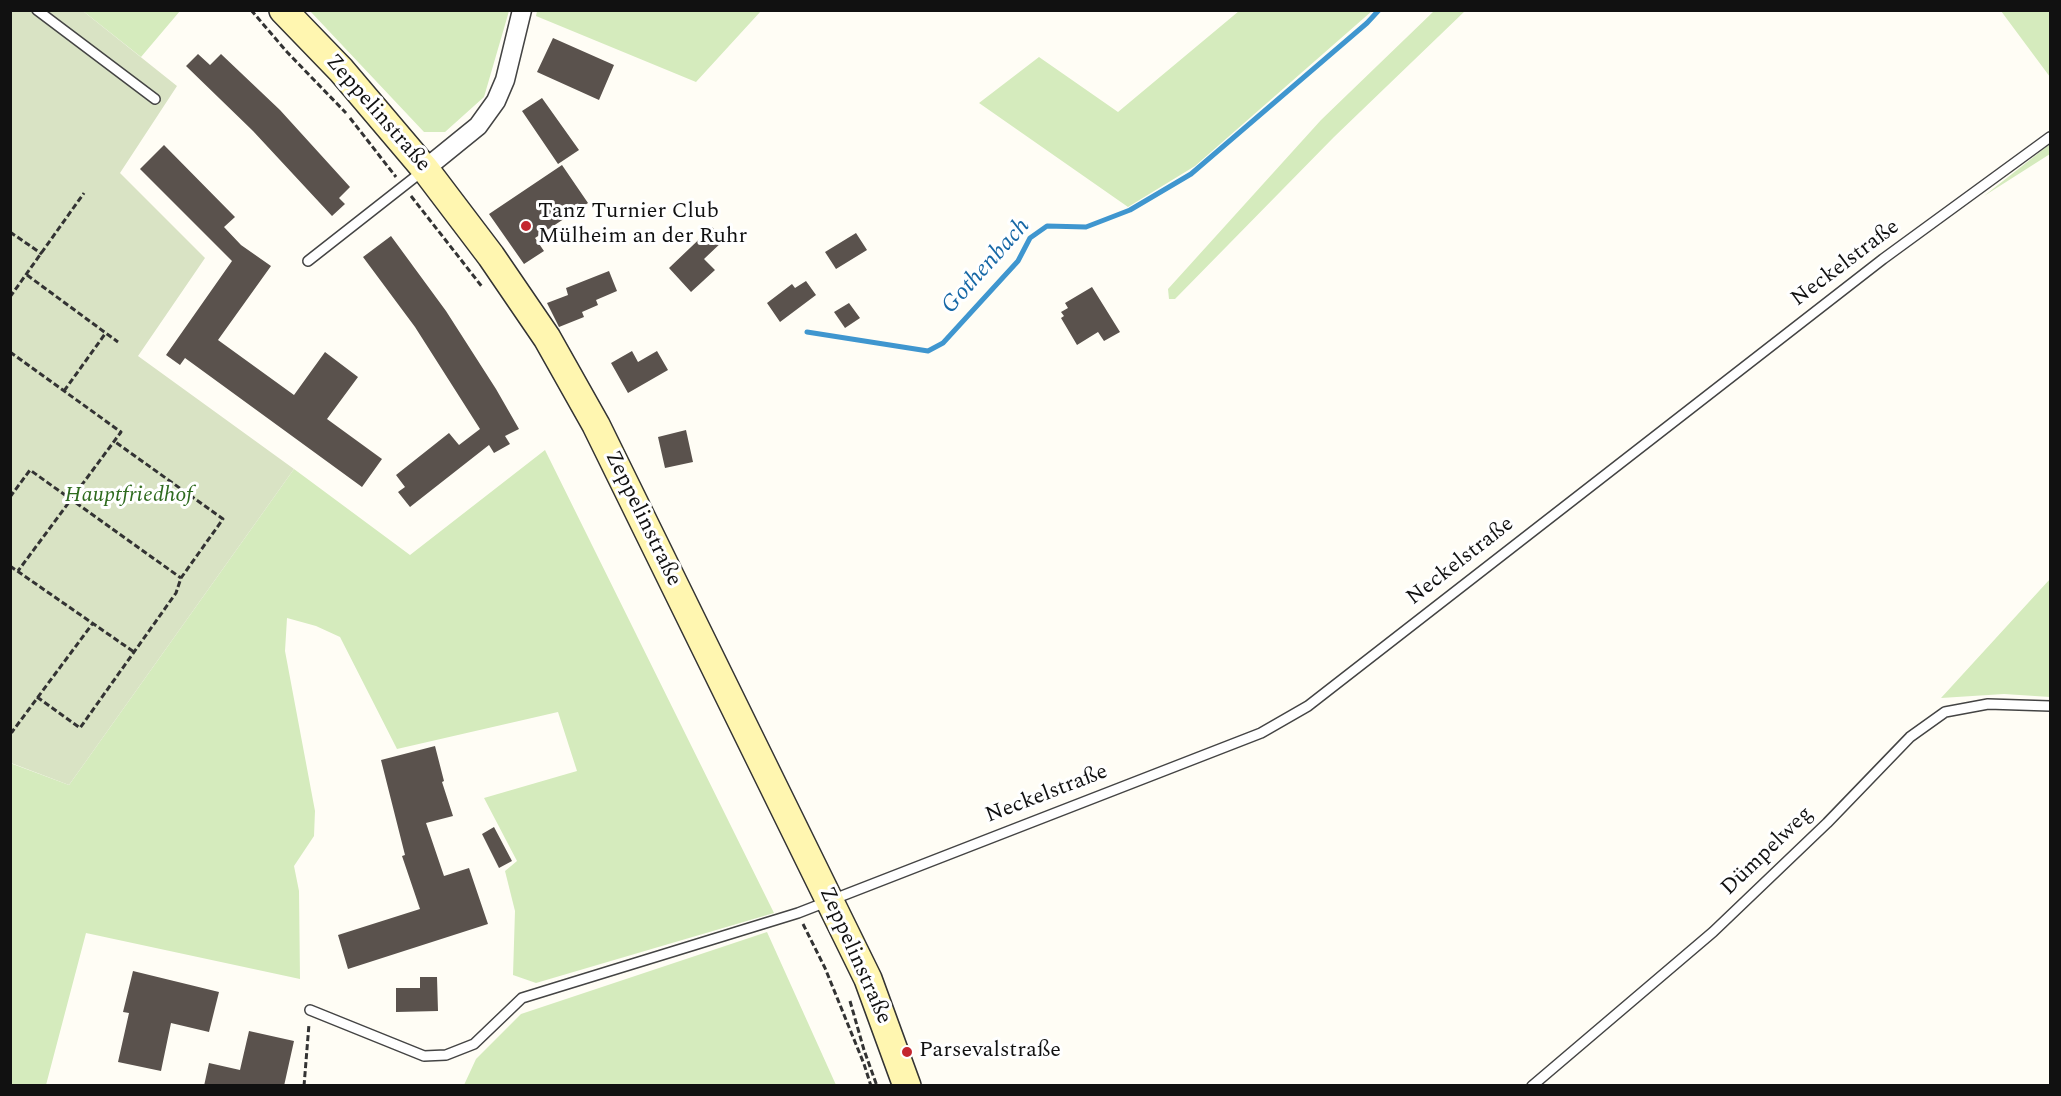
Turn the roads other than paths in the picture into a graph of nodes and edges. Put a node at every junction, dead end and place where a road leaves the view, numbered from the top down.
1 (37, 10) edge
2 (283, 10) edge
3 (522, 10) edge
4 (155, 99) dead end
5 (2050, 137) edge
6 (425, 169) junction
7 (308, 261) dead end
8 (2050, 706) edge
9 (830, 899) junction
10 (310, 1010) road end
11 (907, 1086) edge
12 (1532, 1086) edge

1 - 4 lane
2 - 6 main road, Zeppelinstraße
3 - 6 street
5 - 9 lane, Neckelstraße
6 - 7 lane
6 - 9 main road, Zeppelinstraße
8 - 12 lane, Dümpelweg
9 - 10 lane, Neckelstraße
9 - 11 main road, Zeppelinstraße

